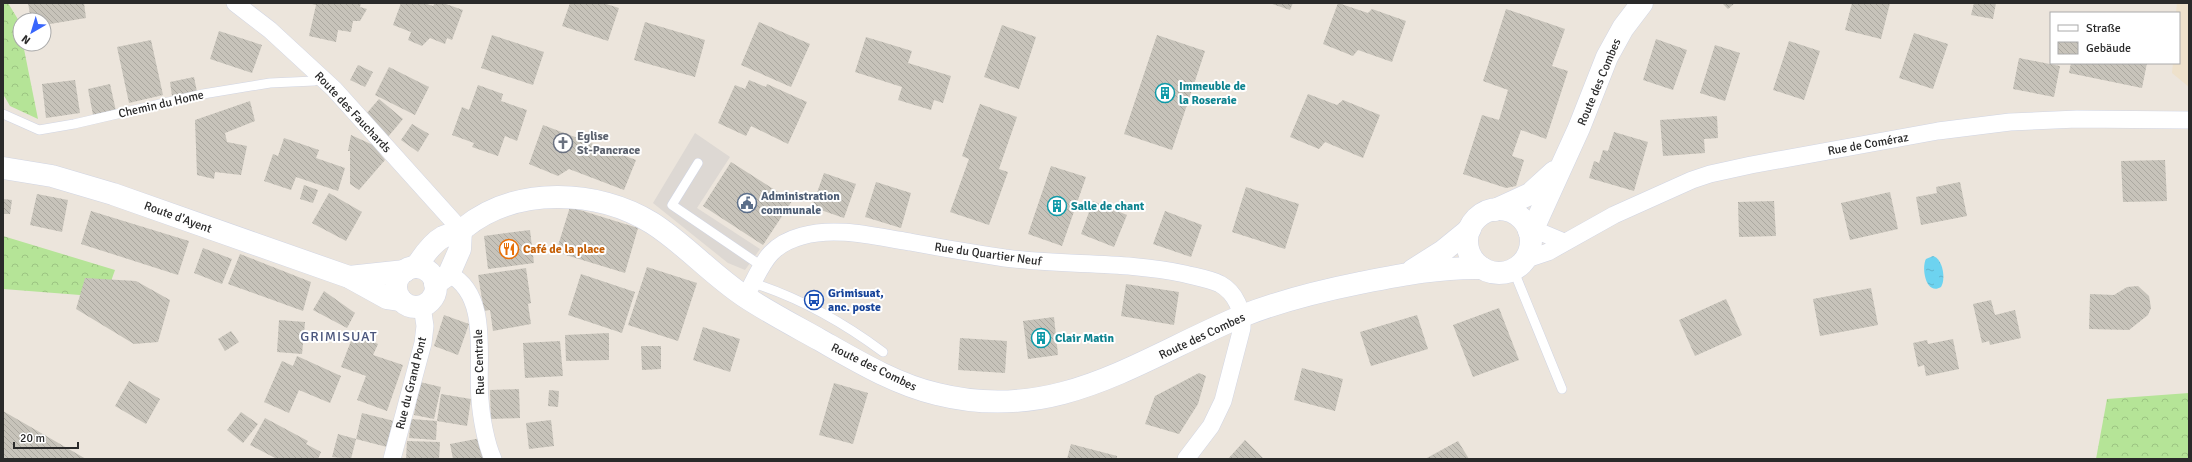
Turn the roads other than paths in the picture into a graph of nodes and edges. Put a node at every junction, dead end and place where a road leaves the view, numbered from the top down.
1 (235, 3) edge
2 (1642, 3) edge
3 (323, 78) junction
4 (3, 114) edge
5 (2189, 120) edge
6 (698, 163) dead end
7 (1561, 164) junction
8 (3, 168) edge
9 (1495, 210) junction
10 (1470, 229) junction
11 (461, 230) junction
12 (1531, 230) junction
13 (1564, 242) junction
14 (760, 265) junction
15 (1519, 265) junction
16 (1482, 268) junction
17 (411, 269) junction
18 (1409, 273) junction
19 (349, 277) junction
20 (442, 279) junction
21 (749, 290) junction
22 (401, 300) junction
23 (422, 306) junction
24 (1242, 316) junction
25 (883, 352) dead end
26 (1562, 389) dead end
27 (395, 456) edge
28 (493, 459) edge
29 (1186, 459) edge

1 - 3 street, Route des Fauchards
2 - 7 street, Route des Combes
3 - 4 lane, Chemin du Home
3 - 11 street, Route des Fauchards
5 - 13 street, Rue de Coméraz
6 - 14 lane
7 - 9 street, Route des Combes
7 - 12 street, Route des Combes
8 - 19 street, Route d'Ayent
9 - 10 street, Route des Combes
9 - 12 street
10 - 16 street
10 - 18 street, Route des Combes
11 - 17 street, Route des Combes
11 - 20 street
11 - 21 street, Route des Combes
12 - 13 street
12 - 15 street, Route des Combes
13 - 15 street, Rue de Coméraz
14 - 21 street, Rue du Quartier Neuf
14 - 24 street, Rue du Quartier Neuf
15 - 16 street, Route des Combes
15 - 26 lane
16 - 18 street, Route des Combes
17 - 19 street, Route d'Ayent
17 - 20 street
17 - 22 street
18 - 24 street, Route des Combes
19 - 22 street, Route d'Ayent
20 - 23 street
20 - 28 street, Rue Centrale
21 - 24 street, Route des Combes
21 - 25 lane
22 - 23 street, Route d'Ayent
23 - 27 street, Rue du Grand Pont
24 - 29 street

